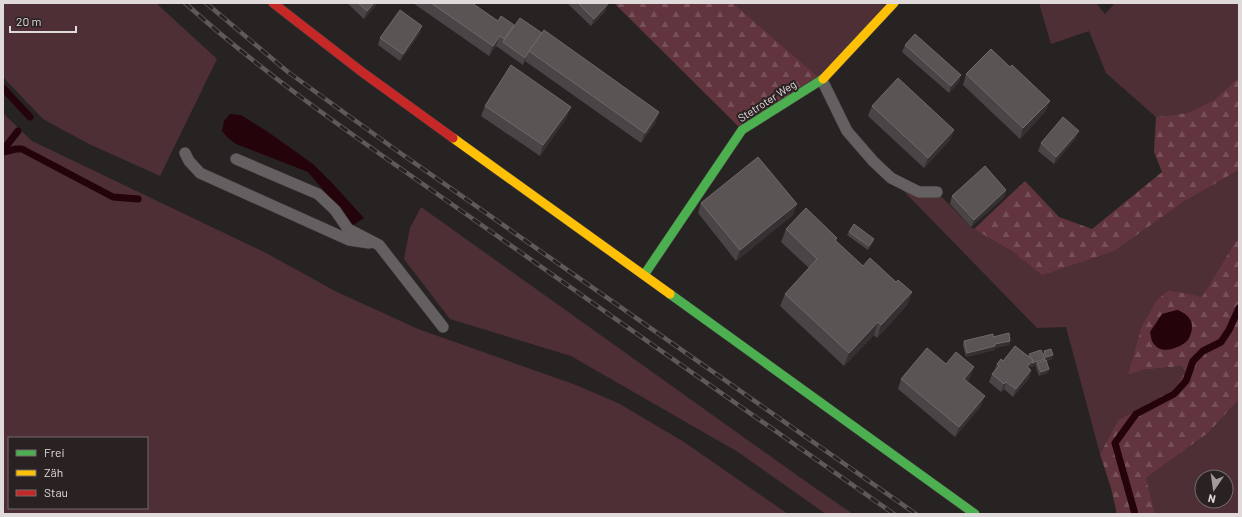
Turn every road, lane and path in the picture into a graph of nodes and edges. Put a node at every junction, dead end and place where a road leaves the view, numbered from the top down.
1 (273, 3) edge
2 (894, 3) edge
3 (822, 80) junction
4 (186, 153) dead end
5 (236, 159) dead end
6 (937, 192) dead end
7 (379, 245) junction
8 (644, 275) junction
9 (443, 327) dead end
10 (975, 514) edge

1 - 8 main road
2 - 3 main road, Stetroter Weg
3 - 6 lane
3 - 8 main road, Stetroter Weg
4 - 7 lane
5 - 7 lane
7 - 9 lane
8 - 10 main road

